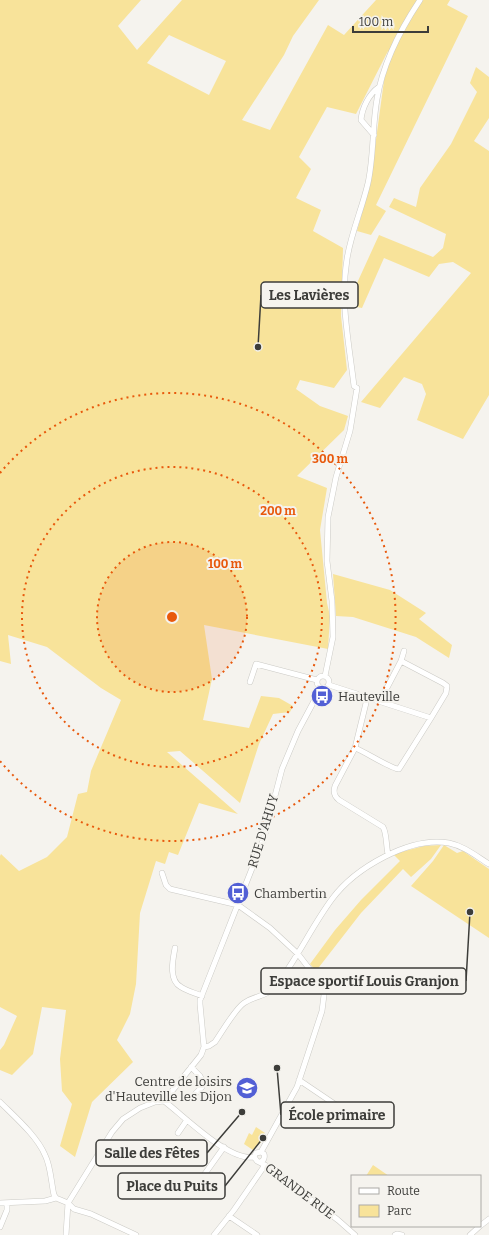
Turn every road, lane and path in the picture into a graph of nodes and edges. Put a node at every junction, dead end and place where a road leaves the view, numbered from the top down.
1 (420, 0) edge
2 (379, 87) junction
3 (374, 135) junction
4 (404, 651) dead end
5 (401, 661) junction
6 (325, 676) junction
7 (317, 680) junction
8 (250, 682) dead end
9 (329, 685) junction
10 (321, 688) junction
11 (365, 699) junction
12 (380, 701) junction
13 (431, 718) junction
14 (355, 748) junction
15 (388, 854) junction
16 (489, 864) edge
17 (162, 873) dead end
18 (238, 905) junction
19 (175, 948) dead end
20 (298, 954) junction
21 (202, 996) junction
22 (204, 1047) junction
23 (191, 1067) junction
24 (299, 1080) junction
25 (195, 1094) dead end
26 (164, 1100) junction
27 (0, 1102) edge
28 (347, 1116) dead end
29 (187, 1120) junction
30 (178, 1133) dead end
31 (224, 1147) junction
32 (261, 1152) junction
33 (254, 1157) junction
34 (262, 1163) junction
35 (194, 1189) dead end
36 (56, 1198) junction
37 (0, 1203) edge
38 (7, 1203) junction
39 (68, 1203) junction
40 (229, 1216) junction
41 (0, 1226) edge
42 (479, 1227) edge
43 (66, 1235) edge
44 (136, 1235) edge
45 (214, 1235) edge
46 (257, 1235) edge
47 (355, 1235) edge
48 (395, 1235) edge
49 (402, 1235) edge
50 (470, 1235) edge

1 - 2 street
2 - 3 street
2 - 3 street
3 - 6 street
4 - 5 street
5 - 12 street
5 - 13 street
6 - 7 street
6 - 9 street
7 - 8 street
7 - 10 street
9 - 10 street
9 - 11 street
10 - 18 street, RUE D'AHUY
11 - 12 street
11 - 14 street
12 - 13 street
13 - 14 street
14 - 15 street
15 - 16 street
15 - 20 street
17 - 18 street
18 - 20 street
18 - 21 street, RUE D'AHUY
19 - 21 street
20 - 22 street
20 - 24 street
21 - 22 street, RUE D'AHUY
22 - 23 street
23 - 25 street
23 - 26 street
24 - 28 street
24 - 32 street
26 - 29 street, GRANDE RUE
26 - 39 street
27 - 36 street
29 - 30 street
29 - 31 street, GRANDE RUE
31 - 33 street, GRANDE RUE
31 - 35 street
32 - 33 street
32 - 34 street
33 - 34 street, GRANDE RUE
34 - 40 street
34 - 47 street, GRANDE RUE
36 - 38 street
36 - 39 street
37 - 38 street
38 - 41 street
39 - 43 street
39 - 44 street
40 - 45 street
40 - 46 street
42 - 50 street
48 - 49 street

